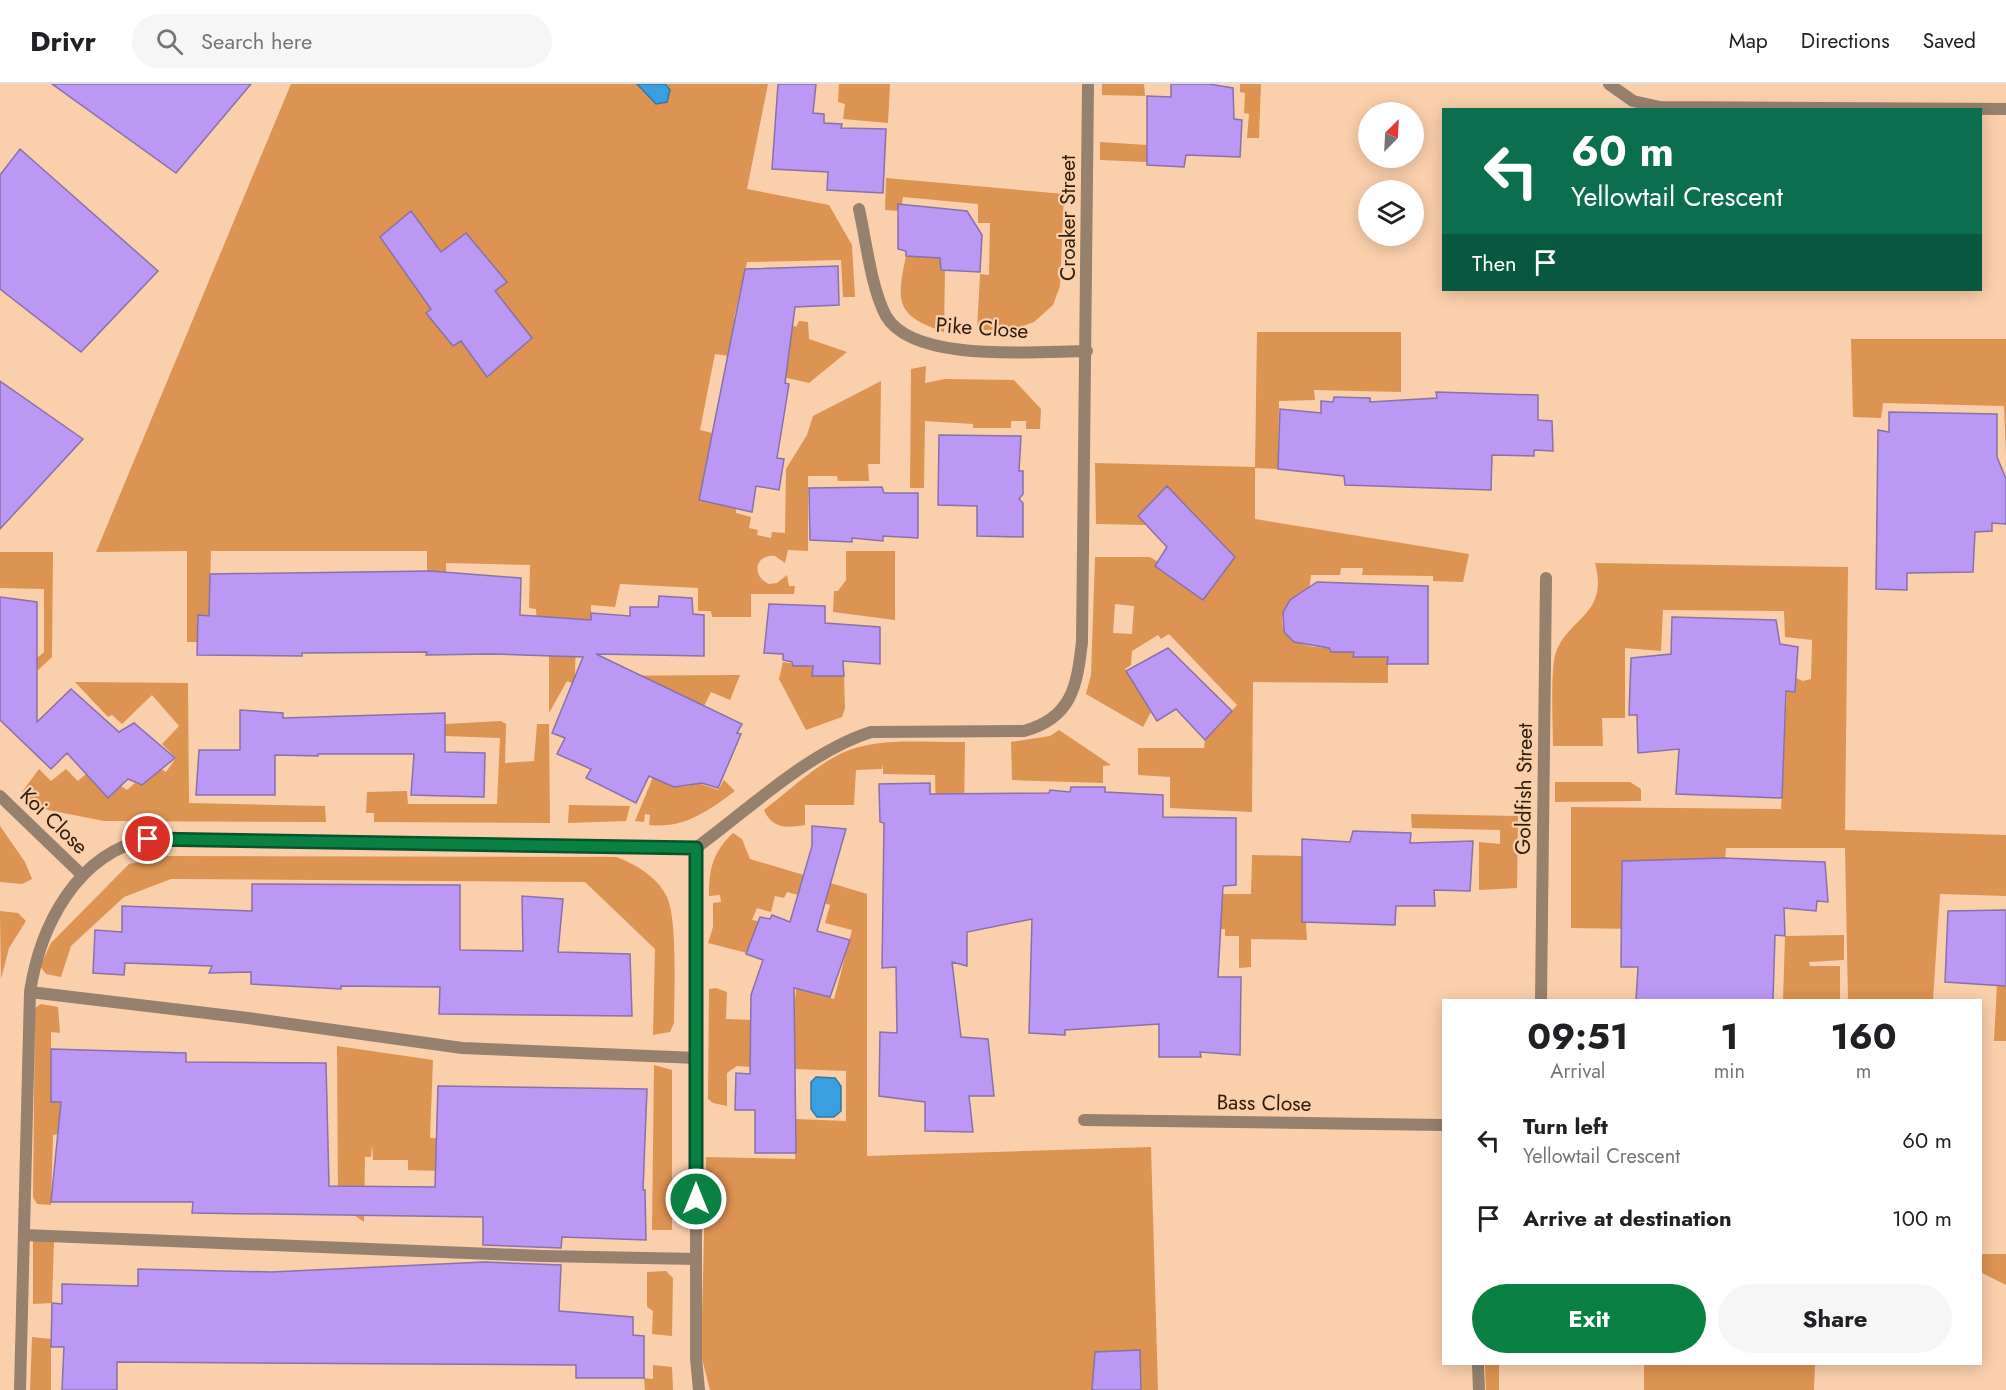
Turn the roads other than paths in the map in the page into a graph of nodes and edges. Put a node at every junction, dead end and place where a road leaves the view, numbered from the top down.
1 (1088, 84) edge
2 (1609, 84) edge
3 (1833, 108) edge
4 (1982, 109) edge
5 (2006, 109) edge
6 (859, 209) dead end
7 (1087, 351) junction
8 (1546, 578) dead end
9 (0, 796) edge
10 (696, 848) junction
11 (81, 874) junction
12 (30, 992) junction
13 (1541, 999) edge
14 (696, 1058) junction
15 (1084, 1120) dead end
16 (1442, 1125) edge
17 (24, 1235) junction
18 (696, 1259) junction
19 (1478, 1365) edge
20 (20, 1390) edge
21 (699, 1390) edge
22 (1479, 1390) edge

1 - 7 street, Croaker Street
2 - 3 street
4 - 5 street
6 - 7 street, Pike Close
7 - 10 street, Croaker Street
8 - 13 street, Goldfish Street
9 - 11 street, Koi Close
10 - 11 street
10 - 14 street
11 - 12 street
12 - 14 street
12 - 17 street
14 - 18 street
15 - 16 street, Bass Close
17 - 18 street
17 - 20 street
18 - 21 street
19 - 22 street

